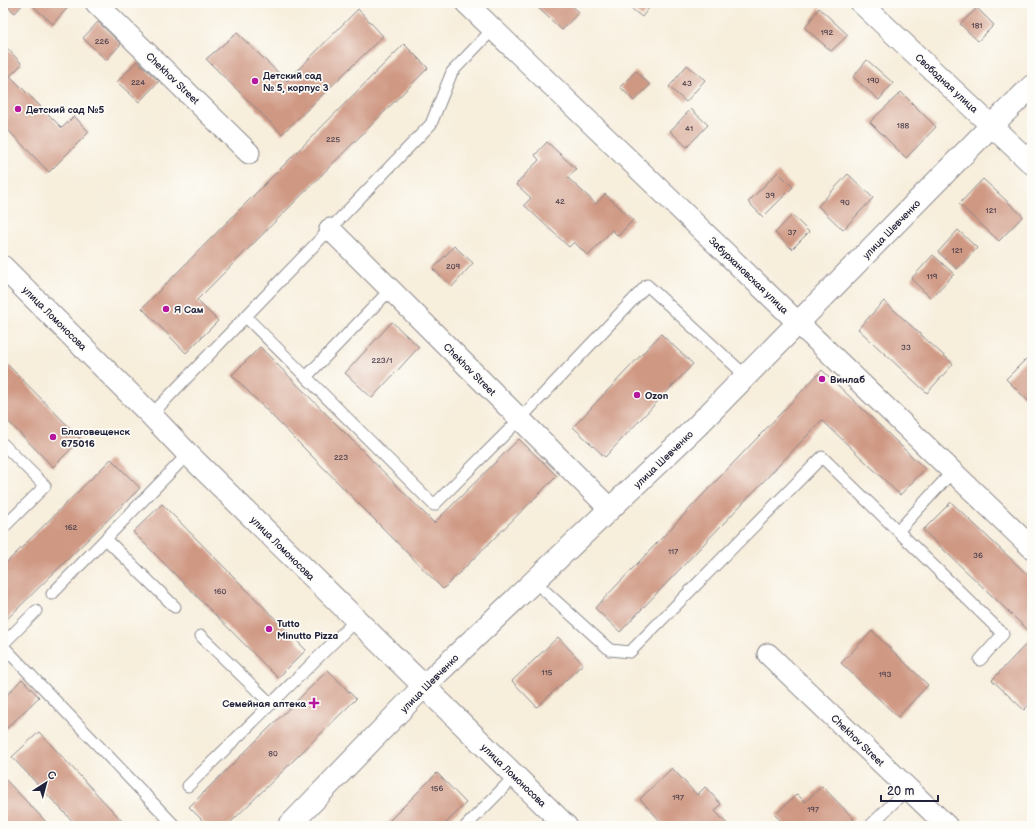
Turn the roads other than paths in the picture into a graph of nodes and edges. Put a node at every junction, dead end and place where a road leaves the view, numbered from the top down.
1 (96, 3) edge
2 (466, 3) edge
3 (860, 3) edge
4 (493, 29) junction
5 (1032, 86) edge
6 (992, 125) junction
7 (249, 153) dead end
8 (1032, 164) edge
9 (330, 229) junction
10 (3, 267) edge
11 (390, 290) junction
12 (246, 316) junction
13 (799, 323) junction
14 (746, 376) junction
15 (306, 377) junction
16 (151, 415) junction
17 (520, 419) junction
18 (3, 444) edge
19 (188, 454) junction
20 (953, 471) junction
21 (610, 509) junction
22 (3, 528) edge
23 (898, 531) junction
24 (106, 539) junction
25 (1032, 548) edge
26 (534, 581) junction
27 (52, 594) dead end
28 (175, 608) dead end
29 (36, 611) dead end
30 (356, 620) junction
31 (201, 636) dead end
32 (3, 645) edge
33 (768, 654) dead end
34 (980, 660) dead end
35 (424, 687) junction
36 (271, 704) junction
37 (515, 776) junction
38 (188, 786) dead end
39 (908, 788) junction
40 (175, 826) edge
41 (289, 826) edge
42 (466, 826) edge
43 (566, 826) edge
44 (870, 826) edge
45 (947, 826) edge

1 - 7 street, Chekhov Street
2 - 4 street, Забурхановская улица
3 - 6 street, Свободная улица
4 - 9 lane
4 - 13 street, Забурхановская улица
5 - 6 street, улица Шевченко
6 - 8 street, Свободная улица
6 - 13 street, улица Шевченко
9 - 11 street, Chekhov Street
9 - 12 lane
10 - 16 street, улица Ломоносова
11 - 15 lane
11 - 17 street, Chekhov Street
12 - 15 lane
12 - 16 lane
13 - 14 street, улица Шевченко
13 - 20 street, Забурхановская улица
14 - 17 lane
14 - 21 street, улица Шевченко
15 - 17 lane
16 - 19 street, улица Ломоносова
17 - 21 street, Chekhov Street
18 - 22 lane
19 - 24 lane
19 - 30 street, улица Ломоносова
20 - 23 lane
20 - 25 street, Забурхановская улица
21 - 26 street, улица Шевченко
23 - 26 lane
23 - 34 lane
24 - 27 lane
24 - 28 lane
26 - 35 street, улица Шевченко
29 - 32 lane
30 - 35 street, улица Ломоносова
30 - 36 lane
31 - 36 lane
32 - 40 lane
33 - 39 street, Chekhov Street
35 - 37 street, улица Ломоносова
35 - 41 street, улица Шевченко
36 - 38 lane
37 - 42 lane
37 - 43 street, улица Ломоносова
39 - 44 lane
39 - 45 street, Chekhov Street

